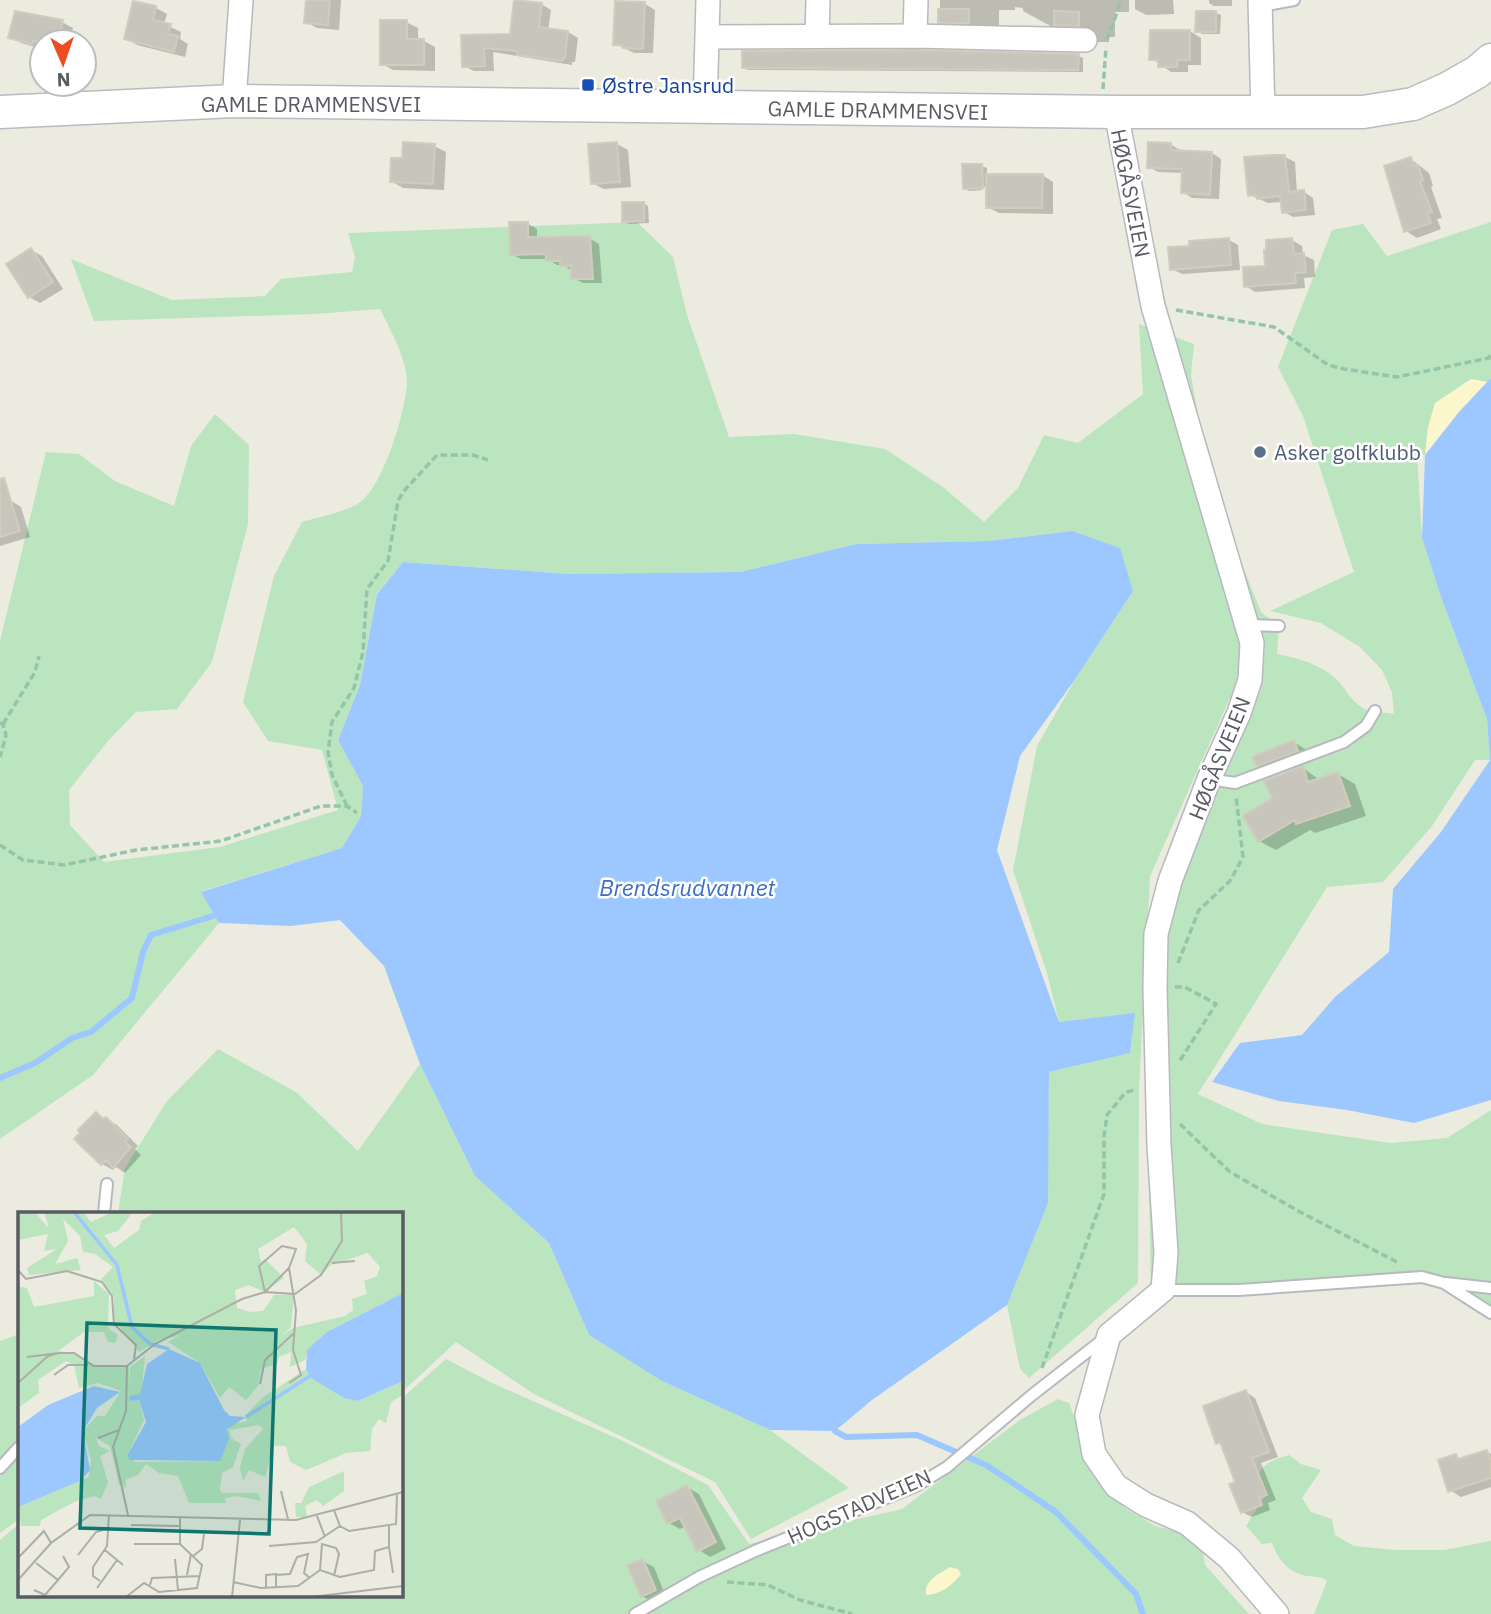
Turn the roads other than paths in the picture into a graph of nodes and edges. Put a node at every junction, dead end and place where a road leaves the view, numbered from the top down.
1 (241, 0) edge
2 (708, 0) edge
3 (818, 0) edge
4 (916, 0) edge
5 (1294, 0) edge
6 (1261, 3) edge
7 (817, 36) junction
8 (915, 36) junction
9 (708, 37) junction
10 (1085, 40) dead end
11 (1491, 60) edge
12 (234, 101) junction
13 (705, 108) junction
14 (0, 112) edge
15 (1116, 112) junction
16 (1263, 113) junction
17 (1248, 625) junction
18 (1279, 626) dead end
19 (1375, 711) dead end
20 (1209, 779) junction
21 (107, 1184) dead end
22 (104, 1212) edge
23 (1444, 1283) junction
24 (1491, 1288) edge
25 (1163, 1290) junction
26 (1491, 1313) edge
27 (1109, 1335) junction
28 (18, 1448) edge
29 (0, 1468) edge
30 (635, 1614) edge
31 (1277, 1614) edge

1 - 12 street
2 - 9 street
3 - 7 street
4 - 8 street
5 - 6 lane
6 - 16 street
7 - 8 street
7 - 9 street
8 - 10 street
9 - 13 street
11 - 16 main road, GAMLE DRAMMENSVEI
12 - 13 main road, GAMLE DRAMMENSVEI
12 - 14 main road, GAMLE DRAMMENSVEI
13 - 15 main road, GAMLE DRAMMENSVEI
15 - 16 main road, GAMLE DRAMMENSVEI
15 - 17 street, HØGÅSVEIEN
17 - 18 lane
17 - 20 street, HØGÅSVEIEN
19 - 20 lane
20 - 25 street, HØGÅSVEIEN
21 - 22 lane
23 - 24 lane
23 - 25 lane
23 - 26 lane
25 - 27 street, HOGSTADVEIEN
27 - 30 lane, HOGSTADVEIEN
27 - 31 street
28 - 29 lane

